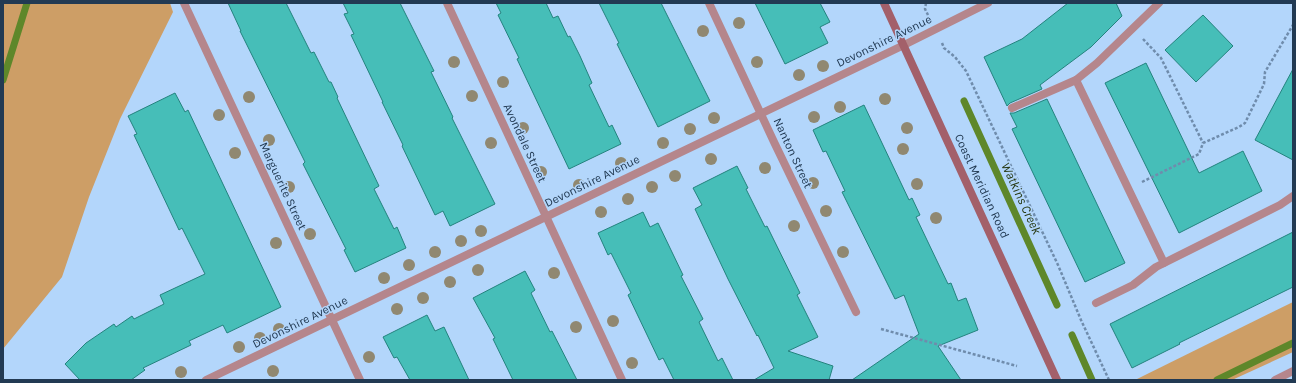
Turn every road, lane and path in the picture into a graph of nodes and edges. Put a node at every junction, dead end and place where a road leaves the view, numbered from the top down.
1 (184, 3) edge
2 (447, 3) edge
3 (709, 3) edge
4 (884, 3) edge
5 (926, 3) edge
6 (988, 3) edge
7 (1159, 3) edge
8 (925, 9) dead end
9 (1293, 25) edge
10 (1134, 28) junction
11 (904, 45) junction
12 (944, 48) dead end
13 (1076, 80) junction
14 (1012, 108) dead end
15 (760, 113) junction
16 (1203, 143) junction
17 (1128, 189) junction
18 (1293, 196) edge
19 (546, 216) junction
20 (1164, 263) junction
21 (1096, 303) dead end
22 (856, 312) dead end
23 (332, 320) junction
24 (881, 329) dead end
25 (1017, 366) dead end
26 (1293, 371) edge
27 (206, 380) edge
28 (360, 380) edge
29 (622, 380) edge
30 (1057, 380) edge
31 (1109, 380) edge
32 (1275, 380) edge

1 - 23 street, Marguerite Street
2 - 19 street, Avondale Street
3 - 15 street, Nanton Street
4 - 11 main road, Coast Meridian Road
5 - 8 path
6 - 11 street, Devonshire Avenue
7 - 10 street
9 - 16 path
10 - 13 street
10 - 16 path
11 - 15 street, Devonshire Avenue
11 - 30 main road, Coast Meridian Road
12 - 31 path
13 - 14 street
13 - 17 street
15 - 19 street, Devonshire Avenue
15 - 22 street, Nanton Street
16 - 17 path
17 - 20 street
18 - 20 street
19 - 23 street, Devonshire Avenue
19 - 29 street, Avondale Street
20 - 21 street
23 - 27 street, Devonshire Avenue
23 - 28 street, Marguerite Street
24 - 25 path
26 - 32 street

